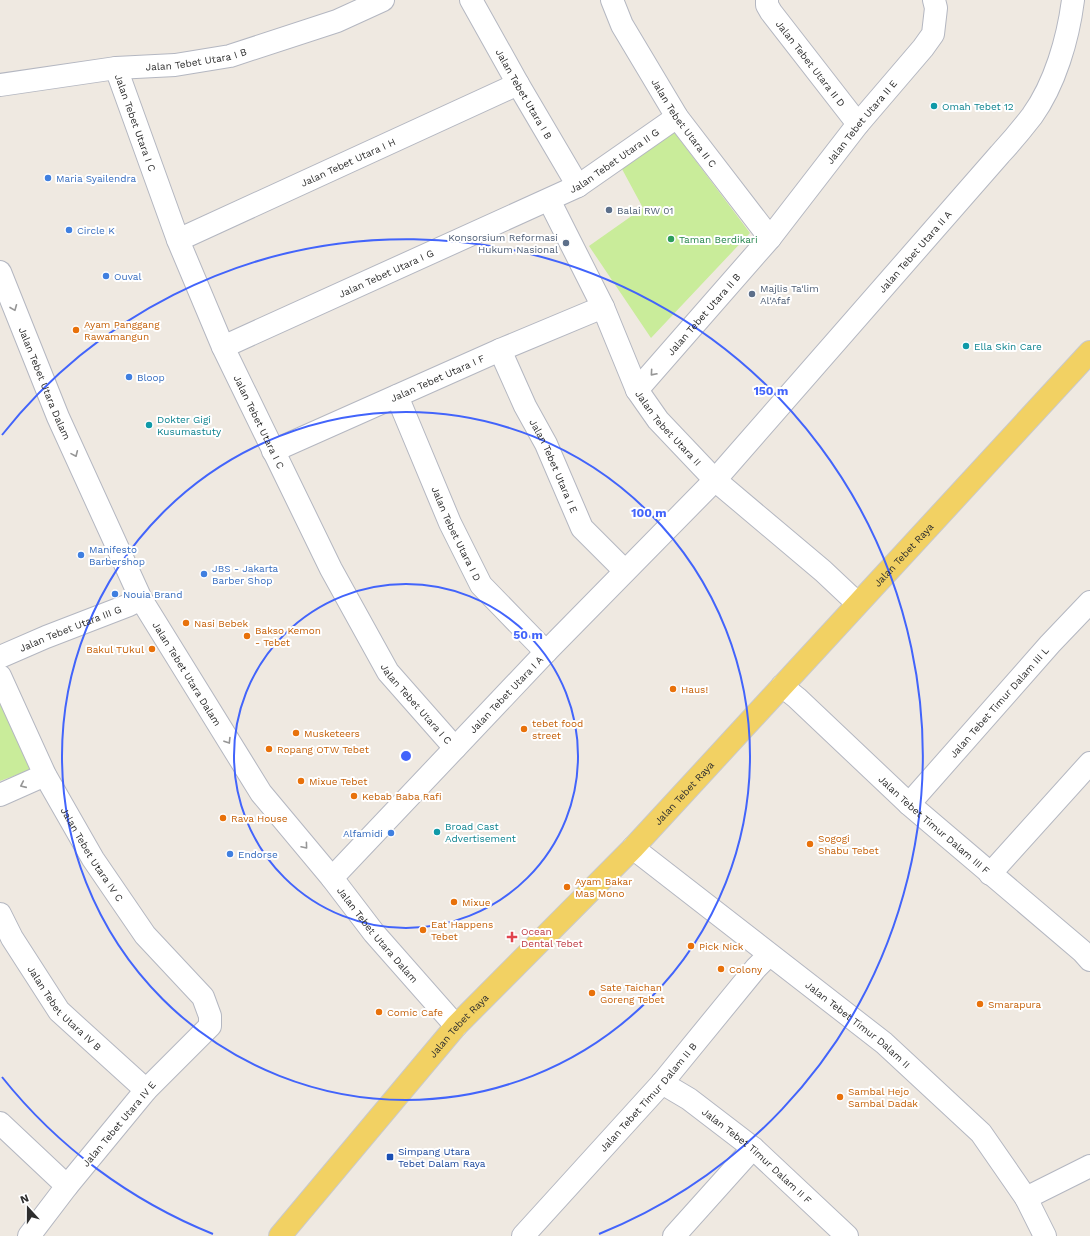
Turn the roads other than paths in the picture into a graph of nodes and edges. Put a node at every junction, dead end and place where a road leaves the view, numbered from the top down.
1 (384, 0) edge
2 (471, 0) edge
3 (612, 0) edge
4 (934, 0) edge
5 (1073, 0) edge
6 (767, 1) edge
7 (116, 68) junction
8 (518, 84) junction
9 (0, 85) edge
10 (677, 117) junction
11 (858, 124) junction
12 (578, 186) junction
13 (549, 200) junction
14 (770, 238) junction
15 (178, 240) junction
16 (0, 272) edge
17 (603, 307) junction
18 (222, 348) junction
19 (500, 350) junction
20 (1090, 352) edge
21 (637, 390) junction
22 (397, 396) junction
23 (273, 451) junction
24 (716, 480) junction
25 (625, 571) junction
26 (141, 599) junction
27 (1090, 602) edge
28 (857, 603) junction
29 (546, 652) junction
30 (0, 657) edge
31 (0, 676) edge
32 (782, 686) junction
33 (455, 748) junction
34 (1090, 763) edge
35 (45, 775) junction
36 (0, 795) edge
37 (909, 804) junction
38 (633, 848) junction
39 (990, 874) junction
40 (332, 878) junction
41 (0, 914) edge
42 (6, 940) edge
43 (1087, 951) edge
44 (769, 955) junction
45 (210, 1016) joint
46 (456, 1026) junction
47 (662, 1083) junction
48 (146, 1090) junction
49 (0, 1122) edge
50 (753, 1148) junction
51 (1090, 1166) edge
52 (67, 1186) junction
53 (1026, 1198) junction
54 (837, 1233) edge
55 (29, 1236) edge
56 (280, 1236) edge
57 (523, 1236) edge
58 (674, 1236) edge
59 (1045, 1236) edge

1 - 7 street, Jalan Tebet Utara I B
2 - 8 street, Jalan Tebet Utara I B
3 - 10 street, Jalan Tebet Utara II C
4 - 11 street, Jalan Tebet Utara II E
5 - 24 street, Jalan Tebet Utara II A
6 - 11 street, Jalan Tebet Utara II D
7 - 9 street, Jalan Tebet Utara I B
7 - 15 street, Jalan Tebet Utara I C
8 - 12 street, Jalan Tebet Utara I B
8 - 15 street, Jalan Tebet Utara I H
10 - 12 street, Jalan Tebet Utara II G
10 - 14 street, Jalan Tebet Utara II C
11 - 14 street, Jalan Tebet Utara II E
12 - 13 street, Jalan Tebet Utara II G
13 - 17 street, Jalan Tebet Utara II
13 - 18 street, Jalan Tebet Utara I G
14 -> 21 street, Jalan Tebet Utara II B
15 - 18 street, Jalan Tebet Utara I C
16 -> 26 street, Jalan Tebet Utara Dalam
17 - 19 street, Jalan Tebet Utara I F
17 - 21 street, Jalan Tebet Utara II
18 - 23 street, Jalan Tebet Utara I C
19 - 22 street, Jalan Tebet Utara I F
19 - 25 street, Jalan Tebet Utara I E
20 - 28 main road, Jalan Tebet Raya
21 - 24 street, Jalan Tebet Utara II
22 - 23 street, Jalan Tebet Utara I F
22 - 29 street, Jalan Tebet Utara I D
23 - 33 street, Jalan Tebet Utara I C
24 - 25 street, Jalan Tebet Utara I A
24 - 28 street, Jalan Tebet Utara II
25 - 29 street, Jalan Tebet Utara I A
26 - 30 street, Jalan Tebet Utara III G
26 -> 40 street, Jalan Tebet Utara Dalam
27 - 37 street, Jalan Tebet Timur Dalam III L
28 - 32 main road, Jalan Tebet Raya
29 - 33 street, Jalan Tebet Utara I A
31 - 35 street, Jalan Tebet Utara IV C
32 - 37 street, Jalan Tebet Timur Dalam III F
32 - 38 main road, Jalan Tebet Raya
33 - 40 street, Jalan Tebet Utara I A
34 - 39 street
35 -> 36 street
35 - 45 street, Jalan Tebet Utara IV C
37 - 39 street, Jalan Tebet Timur Dalam III F
38 - 44 street, Jalan Tebet Timur Dalam II
38 - 46 main road, Jalan Tebet Raya
39 - 43 street, Jalan Tebet Timur Dalam III F
40 - 46 street, Jalan Tebet Utara Dalam
41 - 42 street, Jalan Tebet Utara IV B
42 - 48 street, Jalan Tebet Utara IV B
44 - 47 street, Jalan Tebet Timur Dalam II B
44 - 53 street, Jalan Tebet Timur Dalam II
45 - 48 street, Jalan Tebet Utara IV E
46 - 56 main road, Jalan Tebet Raya
47 - 50 street, Jalan Tebet Timur Dalam II F
47 - 57 street, Jalan Tebet Timur Dalam II B
48 - 52 street, Jalan Tebet Utara IV E
49 - 52 street
50 - 54 street, Jalan Tebet Timur Dalam II F
50 - 58 street
51 - 53 street
52 - 55 street, Jalan Tebet Utara IV E
53 - 59 street, Jalan Tebet Timur Dalam II

